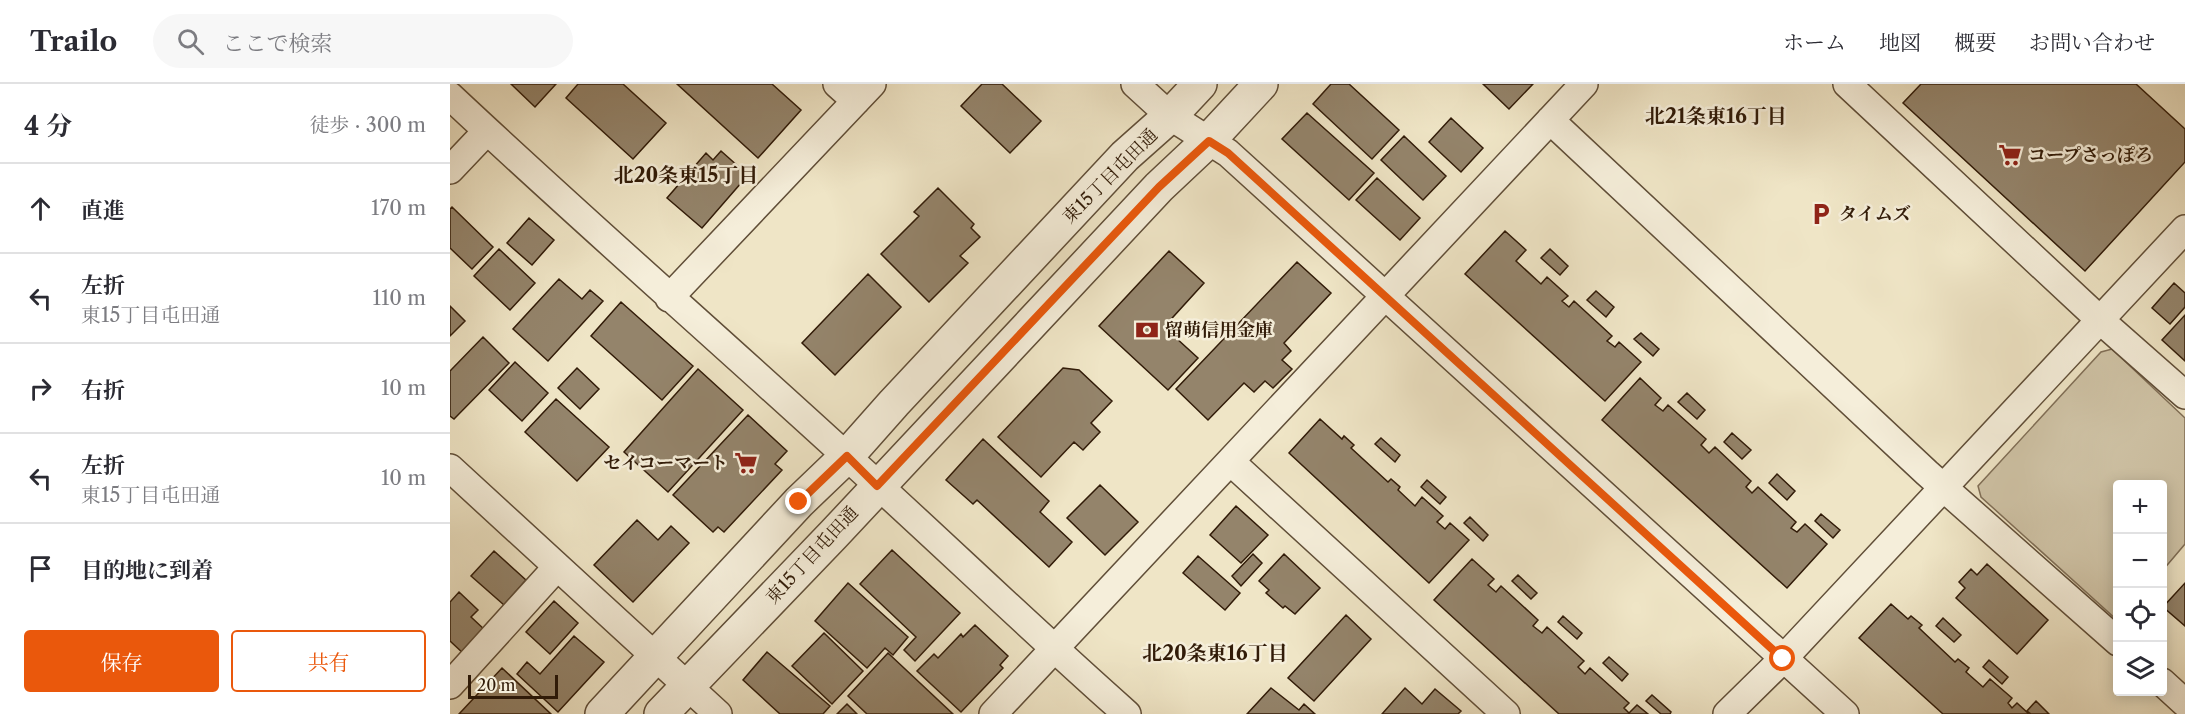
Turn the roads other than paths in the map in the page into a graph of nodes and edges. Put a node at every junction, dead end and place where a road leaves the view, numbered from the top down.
1 (1135, 84) edge
2 (1200, 84) edge
3 (1262, 84) edge
4 (1584, 84) edge
5 (1847, 84) edge
6 (855, 90) edge
7 (450, 96) edge
8 (1170, 116) junction
9 (1550, 120) junction
10 (487, 131) junction
11 (1209, 141) junction
12 (450, 170) edge
13 (2185, 229) edge
14 (669, 297) junction
15 (1384, 297) junction
16 (2100, 320) junction
17 (2185, 395) edge
18 (847, 456) junction
19 (1231, 462) junction
20 (452, 475) edge
21 (877, 486) junction
22 (1944, 486) junction
23 (557, 567) junction
24 (2113, 638) edge
25 (1053, 648) junction
26 (656, 656) junction
27 (1783, 659) junction
28 (450, 684) edge
29 (687, 686) junction
30 (2167, 686) edge
31 (2185, 703) edge
32 (602, 714) edge
33 (661, 714) edge
34 (718, 714) edge
35 (993, 714) edge
36 (1127, 714) edge
37 (1506, 714) edge
38 (1727, 714) edge
39 (1845, 714) edge

1 - 8 street
2 - 8 street, 東15丁目屯田通
3 - 11 street, 東15丁目屯田通
4 - 9 street
5 - 16 street
6 - 14 street
7 - 10 street
8 - 11 street
8 - 18 street, 東15丁目屯田通
9 - 15 street
9 - 22 street
10 - 12 street
10 - 14 street
11 - 15 street
11 - 21 street, 東15丁目屯田通
13 - 16 street
14 - 18 street
15 - 19 street
15 - 27 street
16 - 17 street
16 - 22 street
18 - 21 street
18 - 26 street, 東15丁目屯田通
19 - 25 street
19 - 37 street
20 - 23 street
21 - 25 street
21 - 29 street, 東15丁目屯田通
22 - 24 street
22 - 27 street
23 - 26 street
23 - 28 street
25 - 35 street
25 - 36 street
26 - 29 street
26 - 32 street, 東15丁目屯田通
27 - 38 street
27 - 39 street
29 - 33 street, 東15丁目屯田通
29 - 34 street
30 - 31 street

